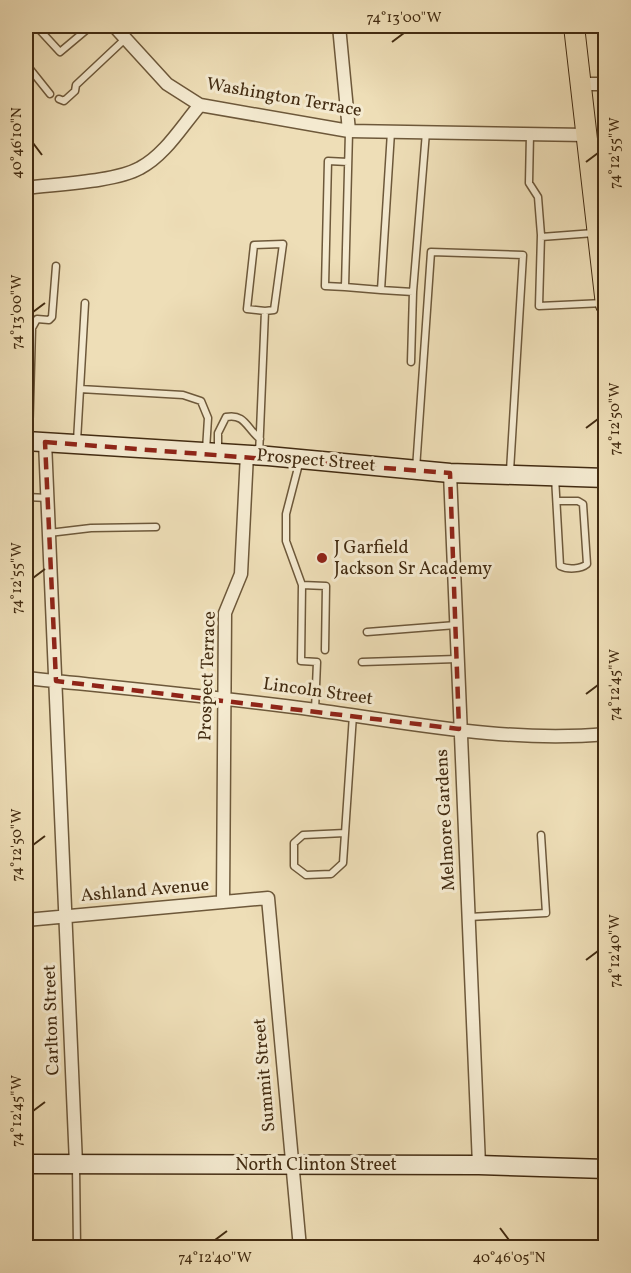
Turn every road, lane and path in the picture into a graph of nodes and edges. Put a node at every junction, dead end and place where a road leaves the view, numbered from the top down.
1 (36, 26) edge
2 (77, 26) edge
3 (91, 26) edge
4 (114, 26) edge
5 (339, 26) edge
6 (574, 26) edge
7 (84, 32) junction
8 (125, 39) junction
9 (26, 64) edge
10 (581, 84) junction
11 (606, 84) edge
12 (50, 94) dead end
13 (58, 99) dead end
14 (200, 105) junction
15 (349, 131) junction
16 (391, 132) junction
17 (530, 134) junction
18 (586, 135) junction
19 (425, 136) junction
20 (348, 162) junction
21 (598, 182) edge
22 (26, 188) edge
23 (597, 233) junction
24 (541, 237) junction
25 (56, 266) dead end
26 (345, 287) junction
27 (381, 290) junction
28 (413, 292) junction
29 (85, 303) dead end
30 (605, 304) edge
31 (266, 311) junction
32 (411, 362) dead end
33 (80, 389) junction
34 (33, 442) edge
35 (76, 444) junction
36 (256, 449) junction
37 (212, 452) junction
38 (300, 459) junction
39 (416, 470) junction
40 (450, 473) junction
41 (510, 475) junction
42 (555, 477) junction
43 (606, 478) edge
44 (26, 497) edge
45 (48, 498) junction
46 (556, 501) junction
47 (156, 527) dead end
48 (49, 533) junction
49 (302, 585) junction
50 (456, 626) junction
51 (367, 632) dead end
52 (325, 650) dead end
53 (457, 659) junction
54 (362, 662) dead end
55 (26, 678) edge
56 (56, 681) junction
57 (223, 697) junction
58 (315, 710) junction
59 (353, 715) junction
60 (459, 729) junction
61 (606, 734) edge
62 (345, 833) junction
63 (541, 835) dead end
64 (268, 898) joint
65 (223, 902) junction
66 (66, 916) junction
67 (468, 917) junction
68 (26, 920) edge
69 (26, 1164) edge
70 (76, 1164) junction
71 (291, 1165) junction
72 (479, 1165) junction
73 (606, 1169) edge
74 (77, 1248) edge
75 (300, 1248) edge

1 - 7 lane
2 - 7 lane
3 - 7 lane
4 - 8 street, Washington Terrace
5 - 15 street
6 - 10 main road
8 - 13 lane
8 - 14 street, Washington Terrace
9 - 12 lane
10 - 11 street
10 - 18 main road
14 - 15 street, Washington Terrace
14 - 22 street
15 - 16 street, Washington Terrace
15 - 20 lane
16 - 19 street, Washington Terrace
16 - 27 lane
17 - 18 street, Washington Terrace
17 - 19 street, Washington Terrace
17 - 24 lane
18 - 21 main road
19 - 28 lane
20 - 26 lane
20 - 26 lane
21 - 23 main road
23 - 24 lane
23 - 30 main road
24 - 30 lane
25 - 34 lane
26 - 27 lane
27 - 28 lane
28 - 32 lane
29 - 33 lane
31 - 31 lane
31 - 36 lane
33 - 35 lane
33 - 37 lane
34 - 35 street, Prospect Street
34 - 45 street, Carlton Street
35 - 37 street, Prospect Street
36 - 37 street, Prospect Street
36 - 37 lane
36 - 38 street, Prospect Street
36 - 57 street, Prospect Terrace
38 - 39 street, Prospect Street
38 - 49 lane
39 - 40 street, Prospect Street
39 - 41 lane
40 - 41 street, Prospect Street
40 - 50 street, Melmore Gardens
41 - 42 street, Prospect Street
42 - 43 street, Prospect Street
42 - 46 lane
44 - 45 lane
45 - 48 street, Carlton Street
46 - 46 lane
47 - 48 lane
48 - 56 street, Carlton Street
49 - 52 lane
49 - 58 lane
50 - 51 lane
50 - 53 street, Melmore Gardens
53 - 54 lane
53 - 60 street, Melmore Gardens
55 - 56 street, Lincoln Street
56 - 57 street, Lincoln Street
56 - 66 street, Carlton Street
57 - 58 street, Lincoln Street
57 - 65 street, Prospect Terrace
58 - 59 street, Lincoln Street
59 - 60 street, Lincoln Street
59 - 62 lane
60 - 61 street, Lincoln Street
60 - 67 street, Melmore Gardens
62 - 62 lane
63 - 67 lane
64 - 65 street, Ashland Avenue
64 - 71 street, Summit Street
65 - 66 street, Ashland Avenue
66 - 68 street, Ashland Avenue
66 - 70 street, Carlton Street
67 - 72 street, Melmore Gardens
69 - 70 street, North Clinton Street
70 - 71 street, North Clinton Street
70 - 74 lane
71 - 72 street, North Clinton Street
71 - 75 street, Summit Street
72 - 73 street, North Clinton Street

